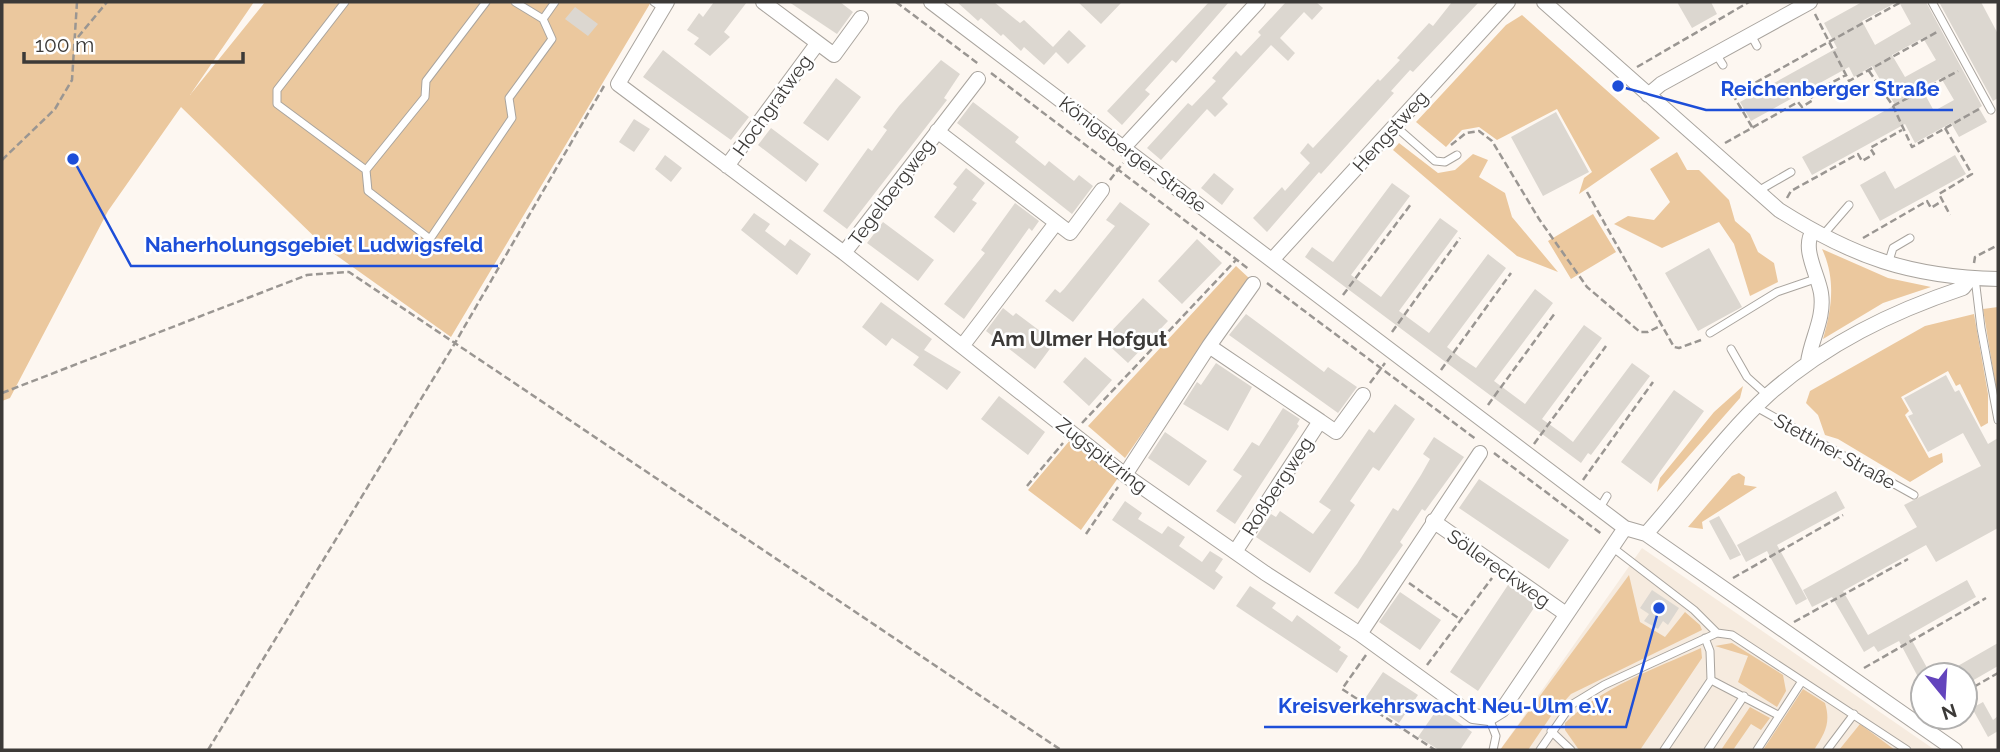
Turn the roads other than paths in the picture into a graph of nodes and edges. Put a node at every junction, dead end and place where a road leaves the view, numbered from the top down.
1 (345, 2) edge
2 (486, 2) edge
3 (515, 2) edge
4 (555, 2) edge
5 (763, 2) edge
6 (931, 2) edge
7 (1258, 2) edge
8 (1508, 2) edge
9 (1544, 2) edge
10 (1809, 2) edge
11 (1932, 2) edge
12 (661, 4) edge
13 (861, 18) dead end
14 (543, 19) junction
15 (817, 44) junction
16 (978, 79) dead end
17 (1648, 95) junction
18 (1990, 107) road end
19 (1395, 126) junction
20 (937, 131) junction
21 (1128, 149) junction
22 (1457, 155) dead end
23 (727, 166) junction
24 (366, 170) junction
25 (1791, 172) dead end
26 (1102, 190) road end
27 (1758, 191) junction
28 (1849, 205) dead end
29 (1056, 222) junction
30 (1818, 234) junction
31 (1910, 238) dead end
32 (844, 253) junction
33 (1272, 260) junction
34 (1888, 264) junction
35 (1818, 278) junction
36 (1973, 278) junction
37 (1998, 279) edge
38 (1253, 284) dead end
39 (1710, 333) road end
40 (963, 345) junction
41 (1209, 346) junction
42 (1731, 349) dead end
43 (1808, 362) junction
44 (1363, 395) road end
45 (1768, 396) junction
46 (1756, 407) junction
47 (1998, 420) edge
48 (1320, 421) junction
49 (1810, 438) junction
50 (1804, 448) dead end
51 (1480, 453) dead end
52 (1125, 475) junction
53 (1914, 495) dead end
54 (1433, 521) junction
55 (1625, 527) junction
56 (1646, 534) junction
57 (1612, 546) junction
58 (1235, 552) junction
59 (1566, 614) junction
60 (1717, 633) junction
61 (1360, 634) junction
62 (1705, 638) junction
63 (1711, 680) junction
64 (1802, 681) junction
65 (1744, 696) junction
66 (1854, 714) junction
67 (1778, 715) junction
68 (1489, 718) junction
69 (1551, 731) junction
70 (1493, 750) edge
71 (1539, 750) edge
72 (1571, 750) edge
73 (1664, 750) edge
74 (1708, 750) edge
75 (1757, 750) edge
76 (1828, 750) edge
77 (1907, 750) edge
78 (1955, 750) edge

1 - 24 lane
2 - 24 lane
3 - 14 lane
4 - 14 lane
5 - 15 street, Hochgratweg
6 - 21 street, Königsberger Straße
7 - 21 street
8 - 19 street, Hengstweg
9 - 17 street
10 - 17 street
11 - 18 lane
12 - 23 street, Zugspitzring
13 - 15 street, Hochgratweg
14 - 24 lane
15 - 23 street, Hochgratweg
16 - 20 street, Tegelbergweg
17 - 27 street
19 - 22 lane
19 - 33 street, Hengstweg
20 - 29 street, Tegelbergweg
20 - 32 street, Tegelbergweg
21 - 33 street, Königsberger Straße
23 - 32 street, Zugspitzring
25 - 27 lane
26 - 29 street
27 - 30 street
28 - 30 lane
29 - 40 street
30 - 34 street
30 - 35 street
31 - 34 lane
32 - 40 street, Zugspitzring
33 - 55 street, Königsberger Straße
34 - 36 street
35 - 39 lane
35 - 43 street
36 - 37 street
36 - 43 street, Stettiner Straße
36 - 47 lane
38 - 41 street
40 - 52 street, Zugspitzring
41 - 48 street, Roßbergweg
41 - 52 street
42 - 45 lane
43 - 45 street, Stettiner Straße
44 - 48 street, Roßbergweg
45 - 46 street, Stettiner Straße
46 - 49 lane, Stettiner Straße
46 - 56 street, Stettiner Straße
48 - 58 street, Roßbergweg
49 - 50 lane
49 - 53 lane, Stettiner Straße
51 - 54 street, Söllereckweg
52 - 58 street, Zugspitzring
54 - 59 street, Söllereckweg
54 - 61 street, Söllereckweg
55 - 56 street, Königsberger Straße
55 - 57 street
56 - 78 street, Königsberger Straße
57 - 59 street
57 - 60 lane
58 - 61 street, Zugspitzring
59 - 68 street
60 - 62 lane
60 - 64 lane
61 - 68 street, Zugspitzring
62 - 63 lane
62 - 69 lane
63 - 65 lane
63 - 73 lane
64 - 66 lane
64 - 67 lane
65 - 67 lane
65 - 74 lane
66 - 76 lane
66 - 77 lane
67 - 75 lane
68 - 70 lane
69 - 71 lane
69 - 72 lane

